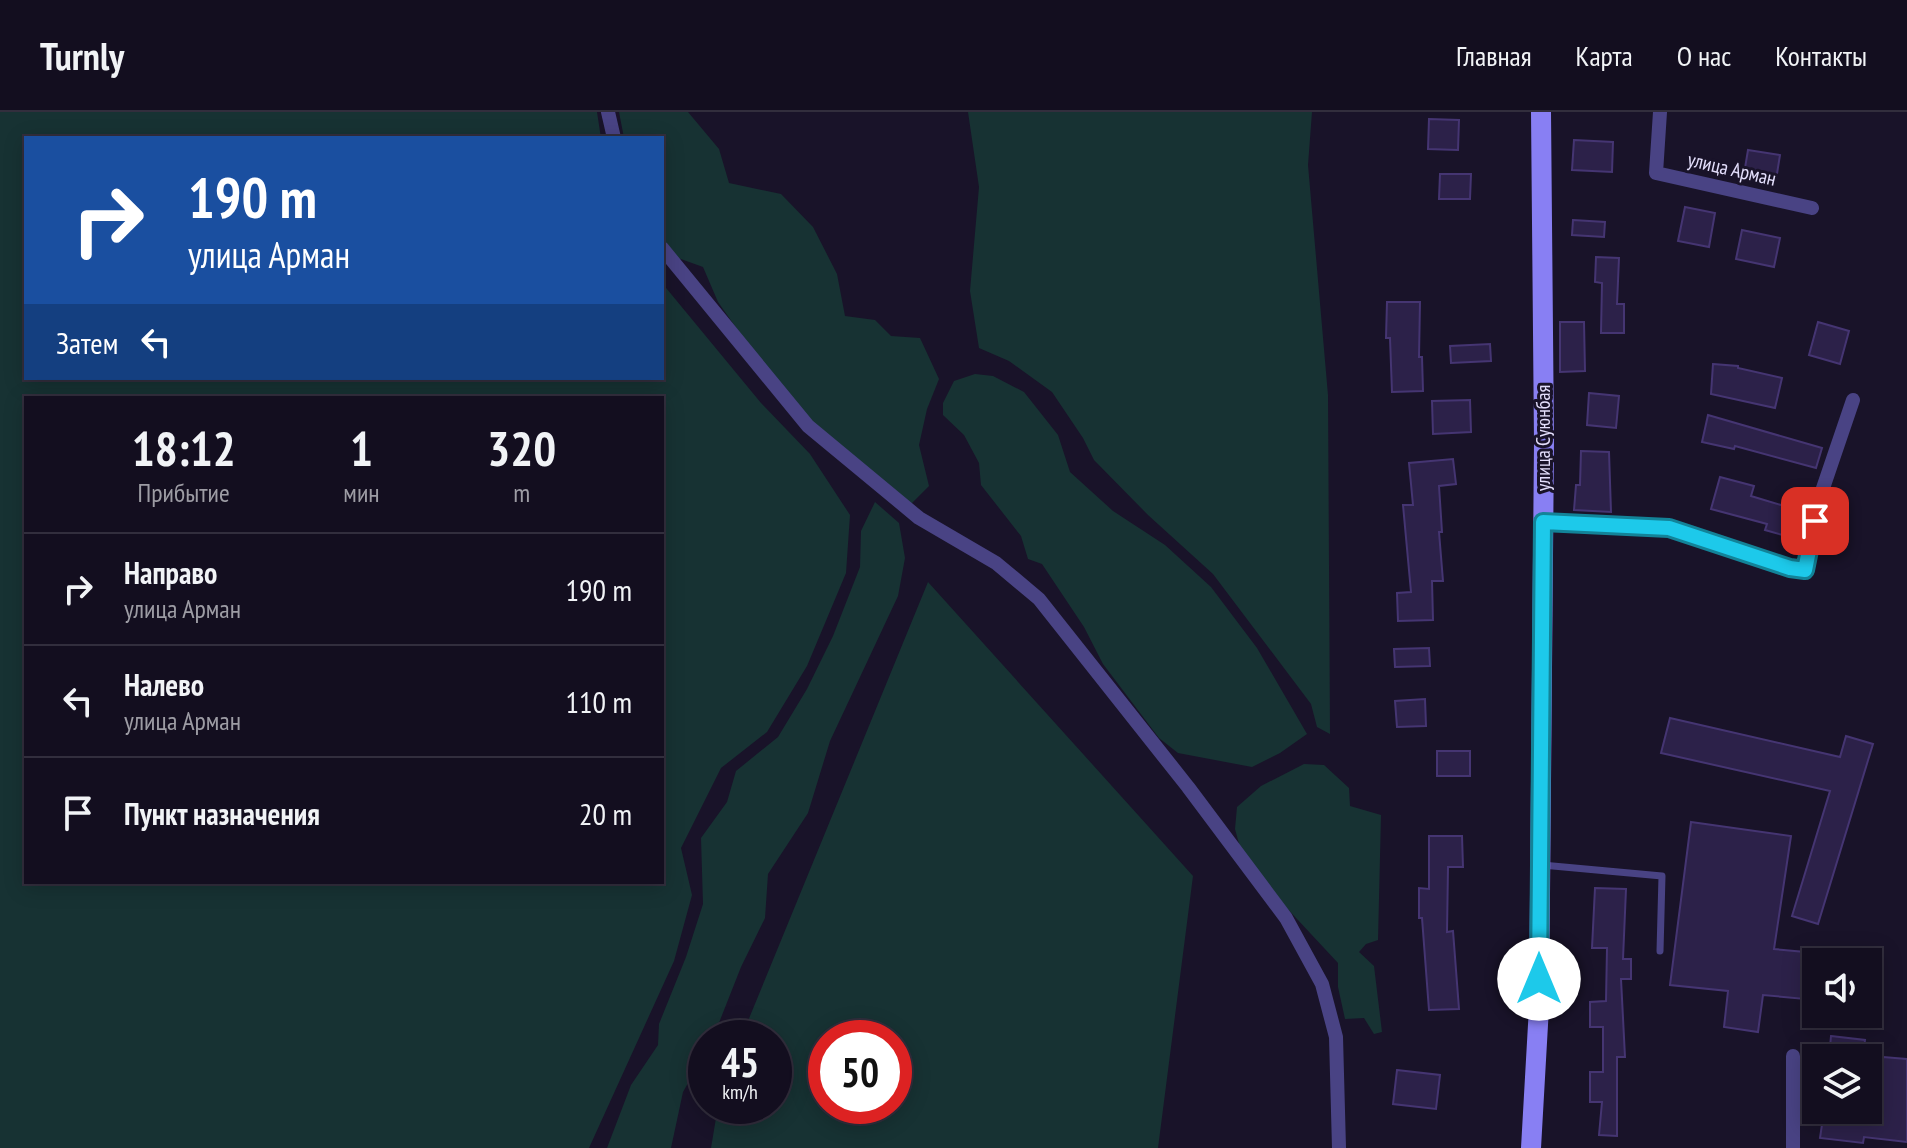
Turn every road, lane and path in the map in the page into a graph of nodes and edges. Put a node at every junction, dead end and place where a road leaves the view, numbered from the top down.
1 (608, 112) edge
2 (1541, 112) edge
3 (1660, 112) edge
4 (614, 136) edge
5 (1812, 208) dead end
6 (664, 250) edge
7 (1853, 400) dead end
8 (1543, 522) junction
9 (1540, 865) junction
10 (1660, 951) dead end
11 (1793, 1056) dead end
12 (1339, 1148) edge
13 (1531, 1148) edge
14 (1793, 1148) edge

1 - 4 street
2 - 8 main road, улица Суюнбая
3 - 5 street, улица Арман
6 - 12 street
7 - 8 street
8 - 9 main road, улица Суюнбая
9 - 10 lane
9 - 13 main road, улица Суюнбая
11 - 14 street

